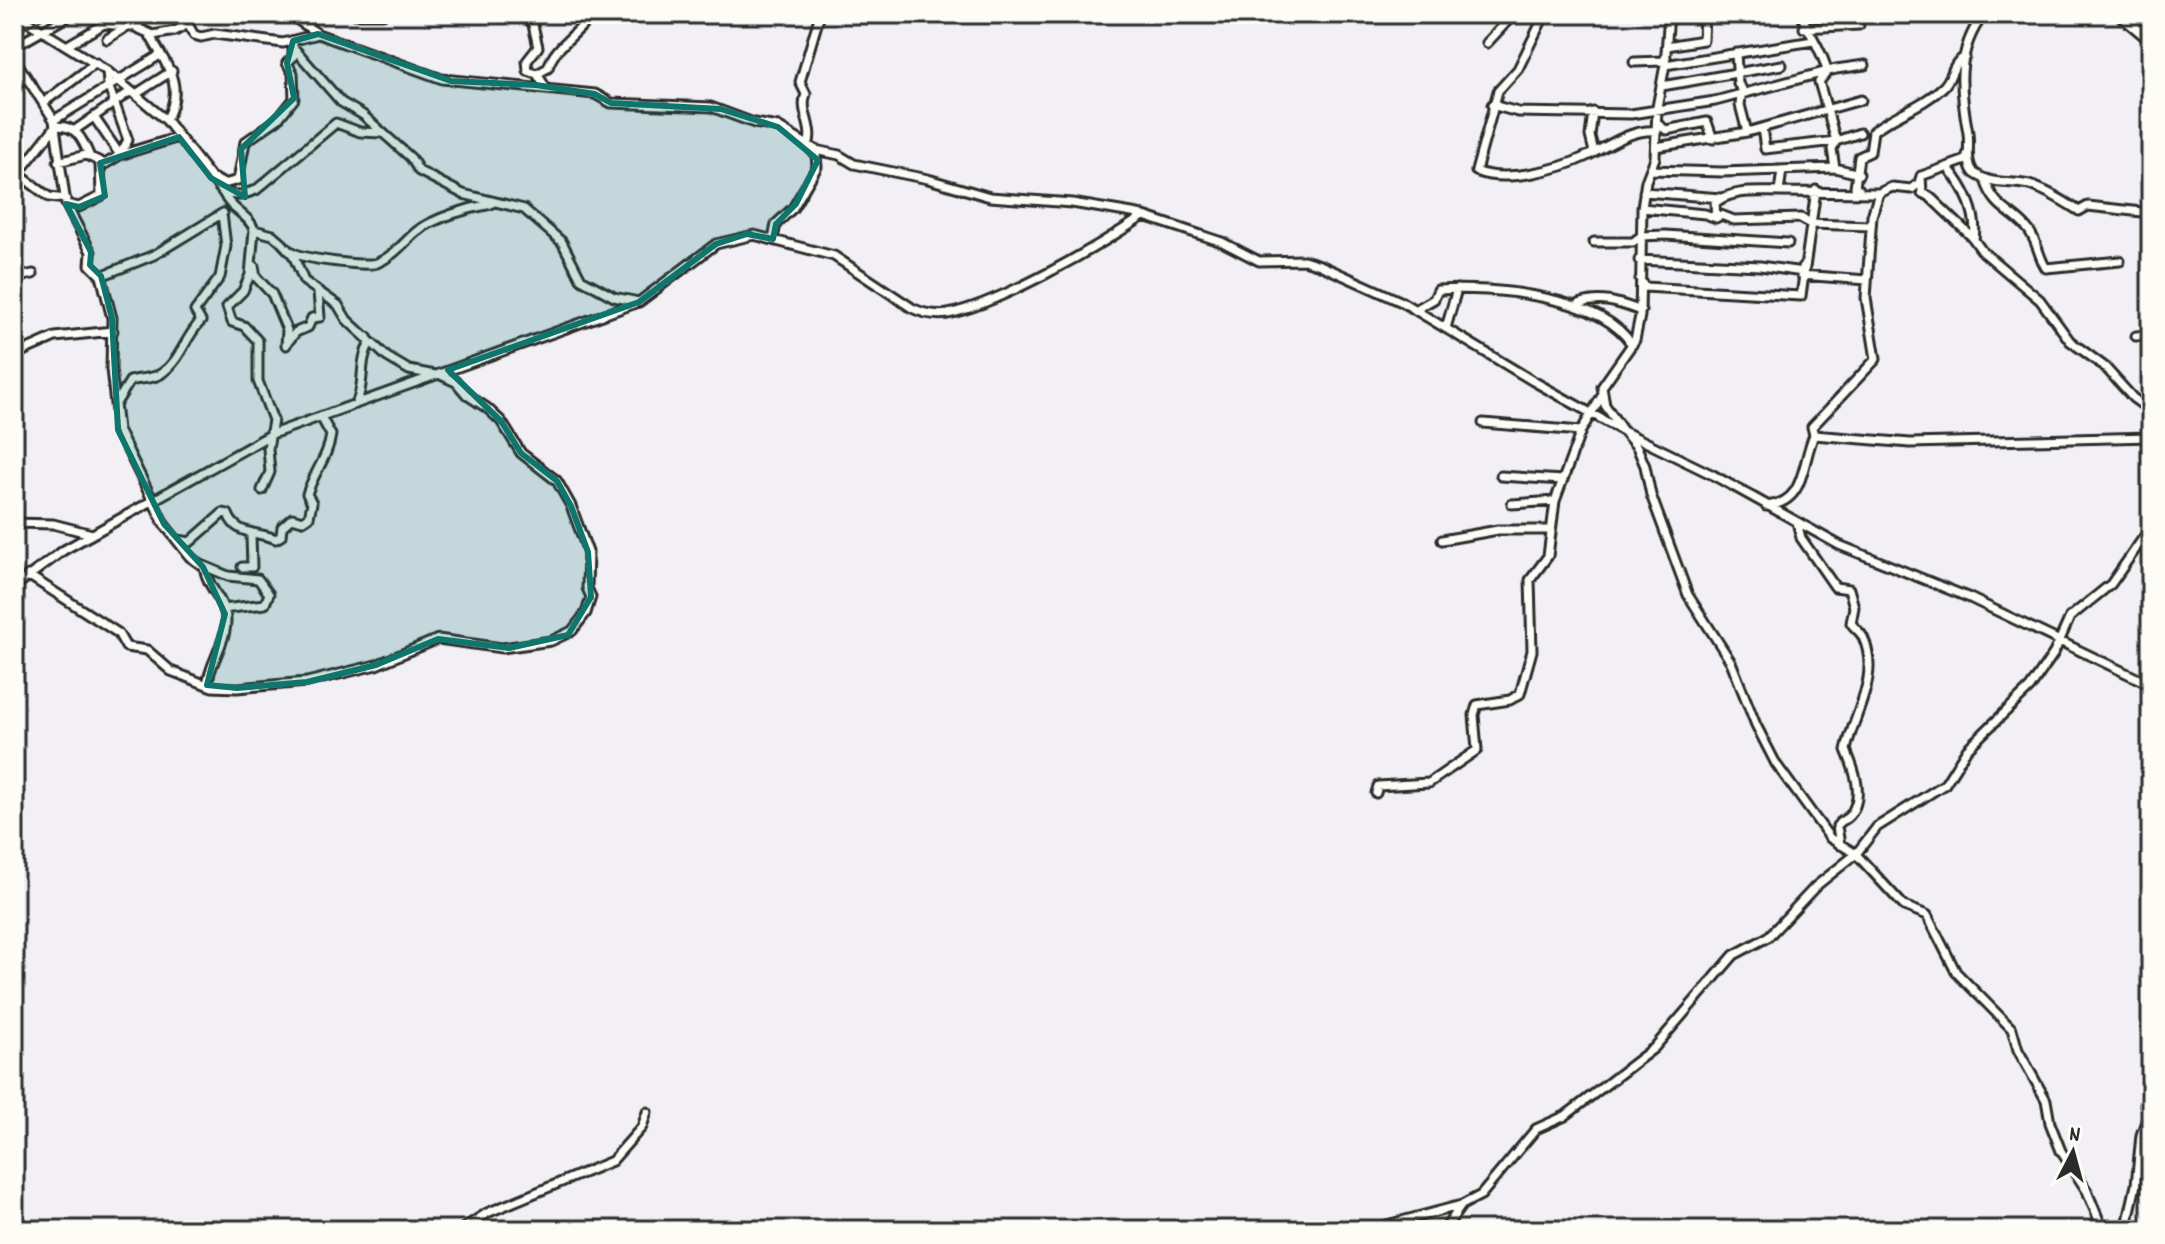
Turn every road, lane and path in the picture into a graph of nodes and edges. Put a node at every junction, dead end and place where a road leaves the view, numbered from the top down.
1 (15, 14) edge
2 (72, 14) edge
3 (113, 14) edge
4 (182, 14) edge
5 (289, 14) edge
6 (355, 14) edge
7 (383, 14) edge
8 (525, 14) edge
9 (592, 14) edge
10 (820, 14) edge
11 (1514, 14) edge
12 (1545, 14) edge
13 (1669, 14) edge
14 (1704, 14) edge
15 (1984, 14) edge
16 (2121, 14) edge
17 (148, 15) edge
18 (1802, 15) edge
19 (104, 24) junction
20 (188, 24) junction
21 (1859, 25) dead end
22 (135, 27) junction
23 (125, 28) junction
24 (1804, 28) junction
25 (38, 30) junction
26 (149, 34) junction
27 (318, 34) junction
28 (107, 39) dead end
29 (2151, 39) edge
30 (1813, 41) junction
31 (1487, 43) dead end
32 (293, 44) junction
33 (68, 45) junction
34 (1667, 46) junction
35 (14, 47) edge
36 (1818, 52) junction
37 (1736, 53) junction
38 (160, 55) junction
39 (1965, 57) junction
40 (14, 58) edge
41 (1666, 61) junction
42 (1634, 62) dead end
43 (96, 63) junction
44 (1782, 65) dead end
45 (1865, 65) dead end
46 (1836, 69) junction
47 (107, 71) junction
48 (172, 71) junction
49 (1827, 72) junction
50 (1739, 74) junction
51 (537, 76) junction
52 (118, 79) junction
53 (108, 85) junction
54 (523, 85) junction
55 (1662, 86) junction
56 (549, 88) junction
57 (134, 93) junction
58 (1741, 93) junction
59 (114, 100) junction
60 (1861, 100) dead end
61 (43, 103) junction
62 (1492, 105) junction
63 (1657, 107) junction
64 (1825, 110) junction
65 (1593, 112) junction
66 (94, 117) junction
67 (166, 120) junction
68 (55, 123) junction
69 (1658, 128) junction
70 (1762, 128) junction
71 (75, 130) junction
72 (1747, 132) junction
73 (382, 133) junction
74 (1860, 133) dead end
75 (179, 137) junction
76 (1713, 139) junction
77 (1836, 141) junction
78 (808, 146) junction
79 (1656, 147) junction
80 (1594, 152) junction
81 (120, 155) junction
82 (1967, 155) junction
83 (90, 157) junction
84 (58, 162) junction
85 (100, 163) junction
86 (1835, 168) junction
87 (1949, 169) junction
88 (1651, 170) junction
89 (1782, 170) junction
90 (16, 174) edge
91 (1859, 174) junction
92 (1921, 176) junction
93 (211, 178) junction
94 (1985, 180) junction
95 (1816, 190) junction
96 (1644, 192) junction
97 (1779, 192) junction
98 (1866, 192) junction
99 (1879, 193) junction
100 (224, 194) junction
101 (1721, 198) junction
102 (66, 201) junction
103 (228, 204) junction
104 (495, 204) junction
105 (1874, 204) junction
106 (1642, 208) junction
107 (2151, 213) edge
108 (222, 214) junction
109 (1142, 217) junction
110 (1716, 218) junction
111 (1810, 224) junction
112 (1871, 226) junction
113 (254, 230) junction
114 (1641, 236) junction
115 (773, 239) junction
116 (1974, 239) junction
117 (1594, 242) dead end
118 (282, 243) junction
119 (1788, 243) dead end
120 (1807, 249) junction
121 (249, 260) junction
122 (1639, 260) junction
123 (2120, 261) dead end
124 (1788, 273) dead end
125 (33, 274) dead end
126 (1804, 275) junction
127 (101, 276) junction
128 (1639, 276) junction
129 (14, 278) edge
130 (1867, 280) junction
131 (1457, 289) junction
132 (318, 292) junction
133 (639, 302) junction
134 (1577, 305) junction
135 (1415, 310) junction
136 (1641, 311) junction
137 (1446, 328) junction
138 (113, 331) junction
139 (366, 335) junction
140 (2151, 335) edge
141 (2136, 336) dead end
142 (1632, 345) junction
143 (14, 355) edge
144 (439, 375) junction
145 (1603, 394) junction
146 (356, 404) junction
147 (115, 405) junction
148 (2151, 411) edge
149 (1591, 413) junction
150 (321, 417) junction
151 (1483, 423) dead end
152 (1581, 431) junction
153 (1623, 431) junction
154 (272, 434) junction
155 (1814, 435) junction
156 (2151, 437) edge
157 (1501, 476) dead end
158 (1563, 480) junction
159 (262, 490) dead end
160 (155, 501) junction
161 (1555, 501) junction
162 (1512, 504) dead end
163 (1766, 506) junction
164 (1797, 522) junction
165 (14, 523) edge
166 (2151, 527) edge
167 (1549, 530) junction
168 (94, 534) junction
169 (251, 536) junction
170 (178, 539) junction
171 (1442, 540) dead end
172 (203, 567) junction
173 (242, 567) dead end
174 (26, 576) junction
175 (14, 584) edge
176 (223, 609) junction
177 (2058, 640) junction
178 (207, 685) junction
179 (2151, 685) edge
180 (1376, 793) dead end
181 (1840, 845) junction
182 (1856, 854) junction
183 (2151, 1073) edge
184 (647, 1112) dead end
185 (2150, 1118) edge
186 (1462, 1205) junction
187 (461, 1230) edge
188 (1368, 1230) edge
189 (1444, 1230) edge
190 (2103, 1230) edge
191 (2126, 1230) edge

1 - 25 street
2 - 25 street
3 - 19 street
4 - 20 street
5 - 27 street
6 - 7 street
8 - 51 street
9 - 51 street
10 - 78 street
11 - 31 street
12 - 62 street
13 - 34 street
14 - 34 street
15 - 39 street
16 - 29 highway
17 - 22 street
18 - 24 street
19 - 23 street
19 - 33 street
20 - 26 street
20 - 32 street
21 - 24 street
22 - 23 street
22 - 26 street
23 - 28 street
24 - 30 street
25 - 33 street
25 - 35 street
26 - 38 street
27 - 32 street
27 - 54 street
30 - 36 street
30 - 37 street
32 - 73 street
32 - 93 street
33 - 43 street
34 - 41 street
36 - 46 street
36 - 49 street
37 - 41 street
37 - 50 street
38 - 48 street
38 - 52 street
39 - 82 street
39 - 91 street
40 - 61 street
41 - 42 street
41 - 55 street
43 - 47 street
43 - 61 street
44 - 50 street
45 - 46 street
46 - 49 street
47 - 52 street
47 - 53 street
48 - 57 street
48 - 67 street
49 - 58 street
49 - 64 street
50 - 55 street
50 - 58 street
51 - 54 street
51 - 56 street
52 - 53 street
52 - 57 street
53 - 59 street
53 - 68 street
54 - 56 street
55 - 63 street
56 - 78 street
57 - 59 street
57 - 67 street
58 - 63 street
58 - 72 street
59 - 66 street
59 - 81 street
60 - 64 street
61 - 68 street
62 - 65 street
62 - 80 street
63 - 65 street
63 - 69 street
64 - 70 street
64 - 77 street
65 - 80 street
66 - 71 street
66 - 81 street
67 - 75 street
68 - 71 street
68 - 84 street
68 - 90 street
69 - 76 street
69 - 79 street
69 - 80 street
70 - 72 street
70 - 77 street
71 - 83 street
72 - 76 street
73 - 100 street
73 - 104 street
74 - 77 street
75 - 81 street
75 - 93 street
76 - 79 street
77 - 86 street
78 - 109 street
78 - 115 street
79 - 88 street
81 - 85 street
82 - 87 street
82 - 94 street
83 - 84 street
83 - 85 street
84 - 102 street
85 - 102 street
86 - 89 street
86 - 91 street
87 - 92 street
87 - 116 street
88 - 89 street
88 - 96 street
89 - 97 street
90 - 102 street
91 - 98 street
92 - 99 street
92 - 116 street
93 - 100 street
94 - 107 street
94 - 123 street
95 - 97 street
95 - 98 street
95 - 111 street
96 - 101 street
96 - 106 street
97 - 101 street
98 - 99 street
98 - 105 street
99 - 105 street
100 - 103 street
101 - 110 street
102 - 127 street
103 - 108 street
103 - 113 street
104 - 118 street
104 - 133 street
105 - 112 street
106 - 110 street
106 - 114 street
108 - 127 street
108 - 147 street
109 - 115 street
109 - 135 street
110 - 111 street
111 - 112 street
111 - 120 street
112 - 130 street
113 - 118 street
113 - 121 street
114 - 117 street
114 - 119 street
114 - 122 street
115 - 133 street
116 - 148 street
118 - 132 street
120 - 122 street
120 - 126 street
121 - 132 street
121 - 154 street
122 - 128 street
124 - 126 street
125 - 129 street
126 - 128 street
126 - 130 street
127 - 138 street
128 - 136 street
130 - 155 street
131 - 134 street
131 - 135 street
131 - 137 street
132 - 139 street
133 - 144 street
134 - 136 street
134 - 142 street
135 - 137 street
136 - 142 street
137 - 149 street
138 - 143 street
138 - 147 street
139 - 144 street
139 - 146 street
140 - 141 street
142 - 145 street
144 - 146 street
144 - 178 street
145 - 149 street
145 - 153 street
146 - 150 street
147 - 160 street
149 - 152 street
149 - 153 street
150 - 154 street
150 - 169 street
151 - 152 street
152 - 158 street
153 - 163 street
153 - 181 street
154 - 159 street
154 - 160 street
155 - 156 street
155 - 163 street
157 - 158 street
158 - 161 street
160 - 168 street
160 - 170 street
161 - 162 street
161 - 167 street
163 - 164 street
164 - 177 street
164 - 181 street
165 - 168 street
166 - 177 street
167 - 171 street
167 - 180 street
168 - 174 street
169 - 170 street
169 - 173 street
170 - 172 street
172 - 176 street
172 - 176 street
174 - 175 street
174 - 178 street
176 - 178 street
177 - 179 street
177 - 182 street
181 - 182 street
182 - 186 street
182 - 190 street
183 - 185 street
184 - 187 street
185 - 191 street
186 - 188 street
186 - 189 street

